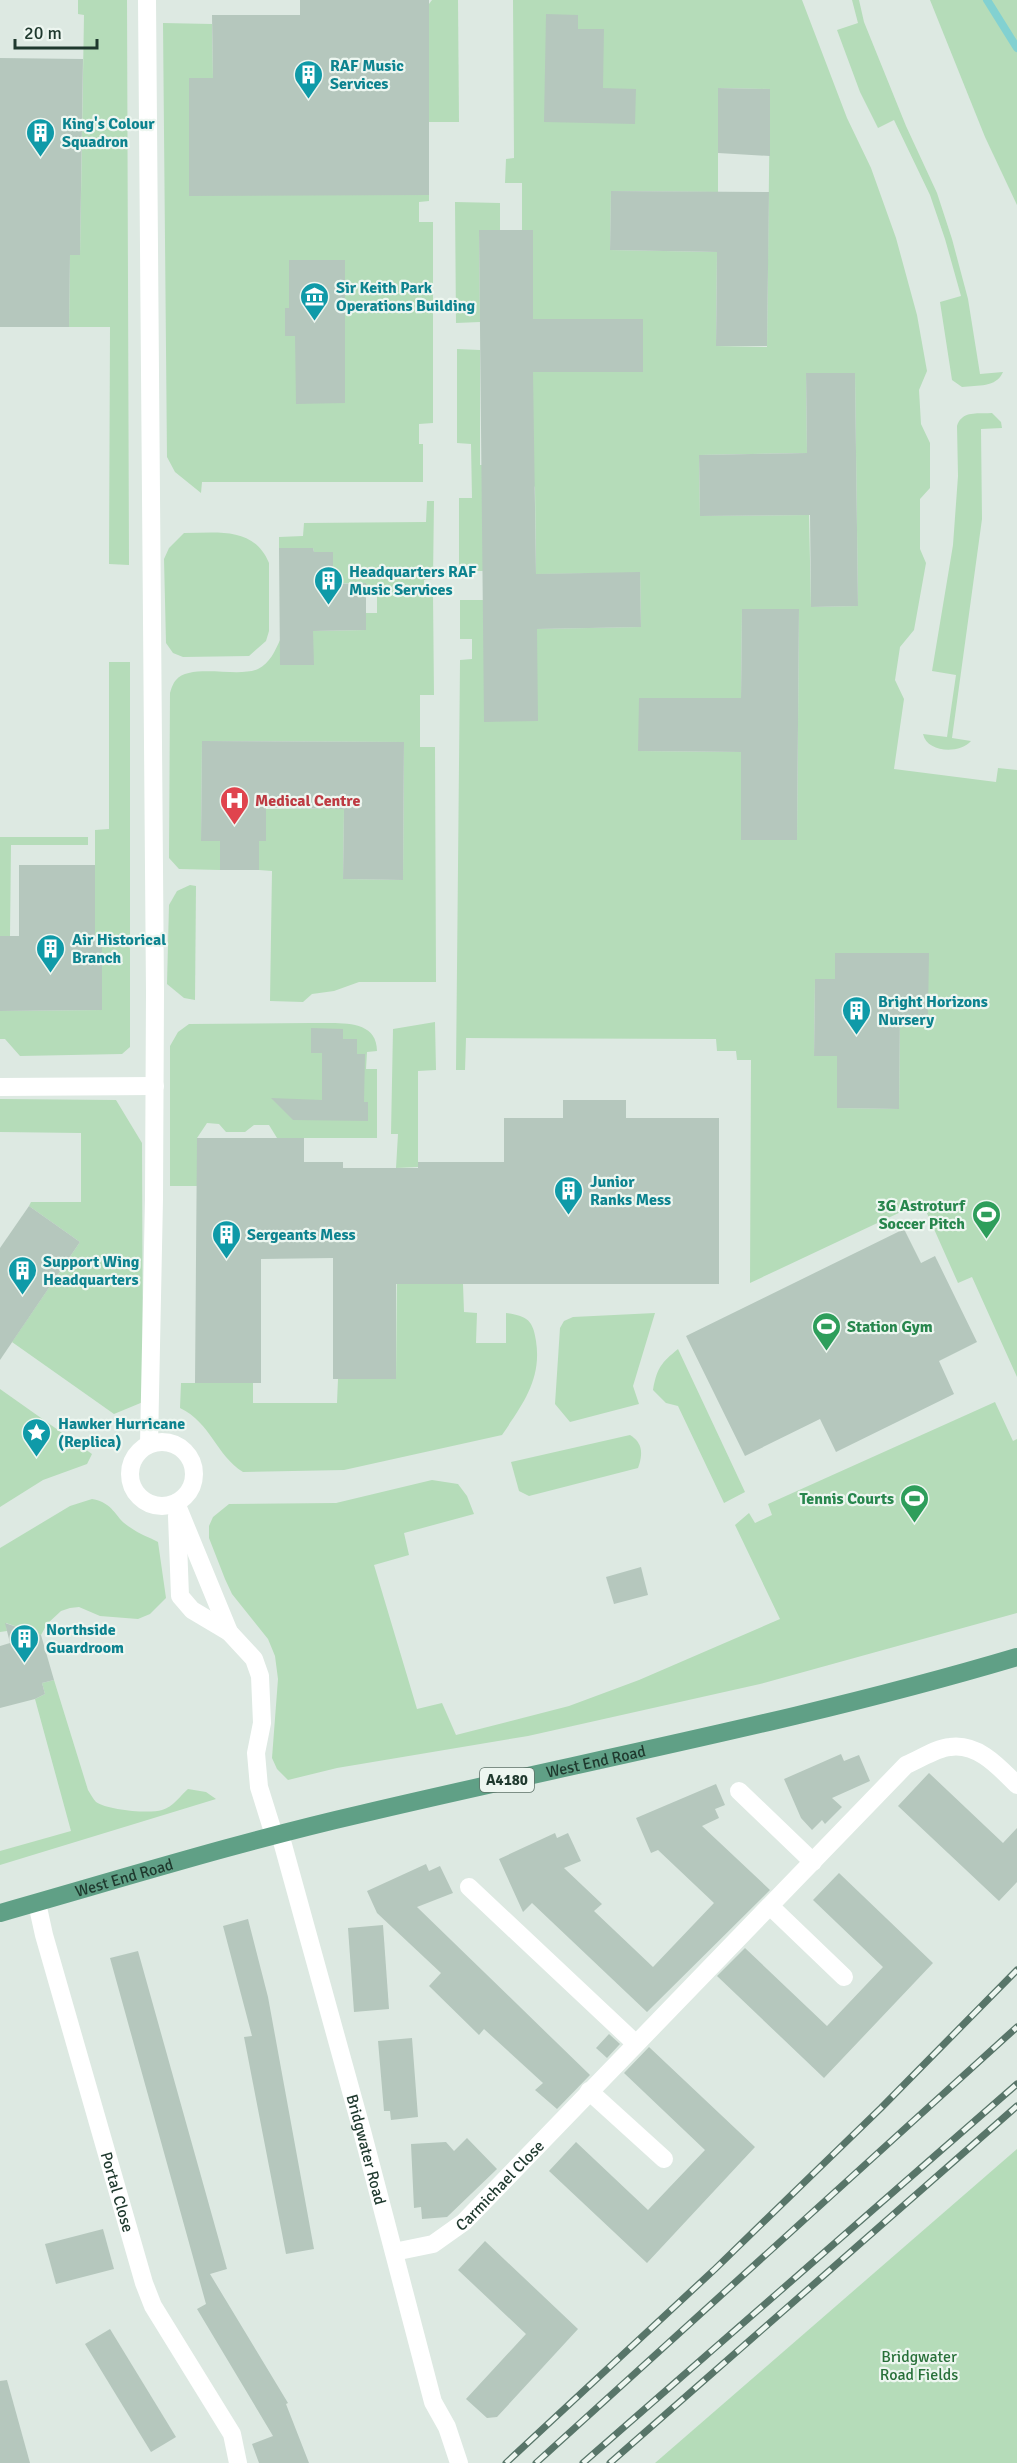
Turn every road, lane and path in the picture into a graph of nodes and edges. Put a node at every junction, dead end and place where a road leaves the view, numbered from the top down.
1 (147, 0) edge
2 (155, 1086) junction
3 (0, 1087) edge
4 (149, 1444) junction
5 (176, 1503) junction
6 (229, 1632) junction
7 (1017, 1657) edge
8 (1017, 1785) edge
9 (739, 1791) dead end
10 (277, 1834) junction
11 (813, 1862) junction
12 (469, 1887) dead end
13 (37, 1903) junction
14 (770, 1906) junction
15 (0, 1913) edge
16 (844, 1977) dead end
17 (635, 2043) junction
18 (589, 2091) junction
19 (664, 2159) dead end
20 (394, 2252) junction
21 (238, 2463) edge
22 (459, 2463) edge

1 - 2 street
2 - 3 street
2 - 4 street
4 - 5 street
4 - 5 street
5 - 6 street
5 - 6 street
6 - 10 street, Bridgwater Road
7 - 10 main road, West End Road / A4180
8 - 11 street, Carmichael Close
9 - 11 street
10 - 13 main road, West End Road / A4180
10 - 20 street, Bridgwater Road
11 - 14 street, Carmichael Close
12 - 17 street
13 - 15 main road, West End Road / A4180
13 - 21 street, Portal Close
14 - 16 street
14 - 17 street, Carmichael Close
17 - 18 street, Carmichael Close
18 - 19 street
18 - 20 street, Carmichael Close
20 - 22 street, Bridgwater Road

